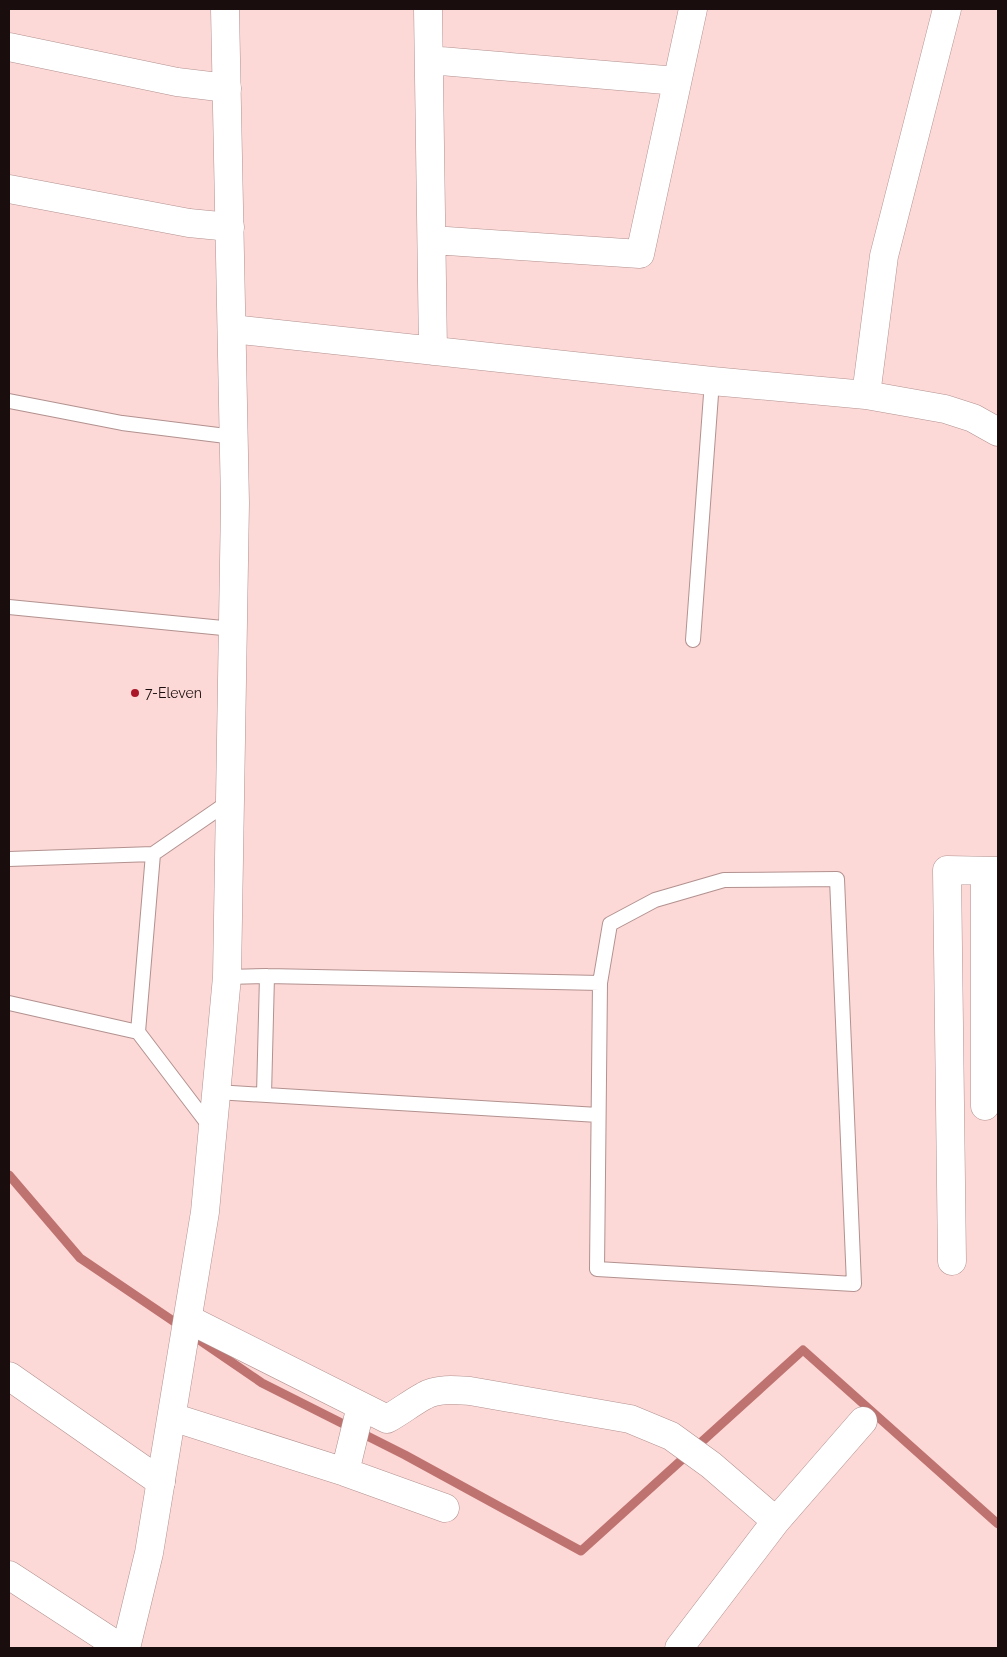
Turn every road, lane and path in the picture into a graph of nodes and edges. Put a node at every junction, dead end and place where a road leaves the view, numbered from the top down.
1 (225, 9) edge
2 (428, 9) edge
3 (693, 9) edge
4 (947, 9) edge
5 (9, 47) edge
6 (428, 60) junction
7 (677, 82) junction
8 (227, 88) junction
9 (9, 189) edge
10 (230, 227) junction
11 (432, 240) junction
12 (232, 329) junction
13 (433, 351) junction
14 (712, 381) junction
15 (866, 395) junction
16 (9, 401) edge
17 (998, 432) edge
18 (234, 436) junction
19 (9, 607) edge
20 (233, 628) junction
21 (693, 640) dead end
22 (230, 801) junction
23 (153, 854) junction
24 (9, 859) edge
25 (992, 871) edge
26 (267, 976) junction
27 (226, 977) junction
28 (600, 983) junction
29 (9, 1003) edge
30 (138, 1032) junction
31 (216, 1092) junction
32 (264, 1095) junction
33 (984, 1106) dead end
34 (598, 1115) junction
35 (212, 1131) junction
36 (952, 1261) dead end
37 (188, 1319) junction
38 (9, 1376) edge
39 (360, 1411) junction
40 (172, 1417) junction
41 (863, 1421) dead end
42 (346, 1472) junction
43 (161, 1482) junction
44 (445, 1508) dead end
45 (776, 1522) junction
46 (9, 1575) edge
47 (121, 1648) edge
48 (126, 1648) edge
49 (680, 1648) edge

1 - 8 street
2 - 6 street
3 - 7 street
4 - 15 street
5 - 8 street
6 - 7 street
6 - 11 street
7 - 11 street
8 - 10 street
9 - 10 street
10 - 12 street
11 - 13 street
12 - 13 street
12 - 18 street
13 - 14 street
14 - 15 street
14 - 21 lane
15 - 17 street
16 - 18 lane
18 - 20 street
19 - 20 lane
20 - 22 street
22 - 23 lane
22 - 27 street
23 - 24 lane
23 - 30 lane
25 - 33 street
25 - 36 street
26 - 27 lane
26 - 28 lane
26 - 32 lane
27 - 31 street
28 - 34 lane
28 - 34 lane
29 - 30 lane
30 - 35 lane
31 - 32 lane
31 - 35 street
32 - 34 lane
35 - 37 street
37 - 39 street
37 - 40 street
38 - 43 street
39 - 42 street
39 - 45 street
40 - 42 street
40 - 43 street
41 - 45 street
42 - 44 street
43 - 48 street
45 - 49 street
46 - 47 street

